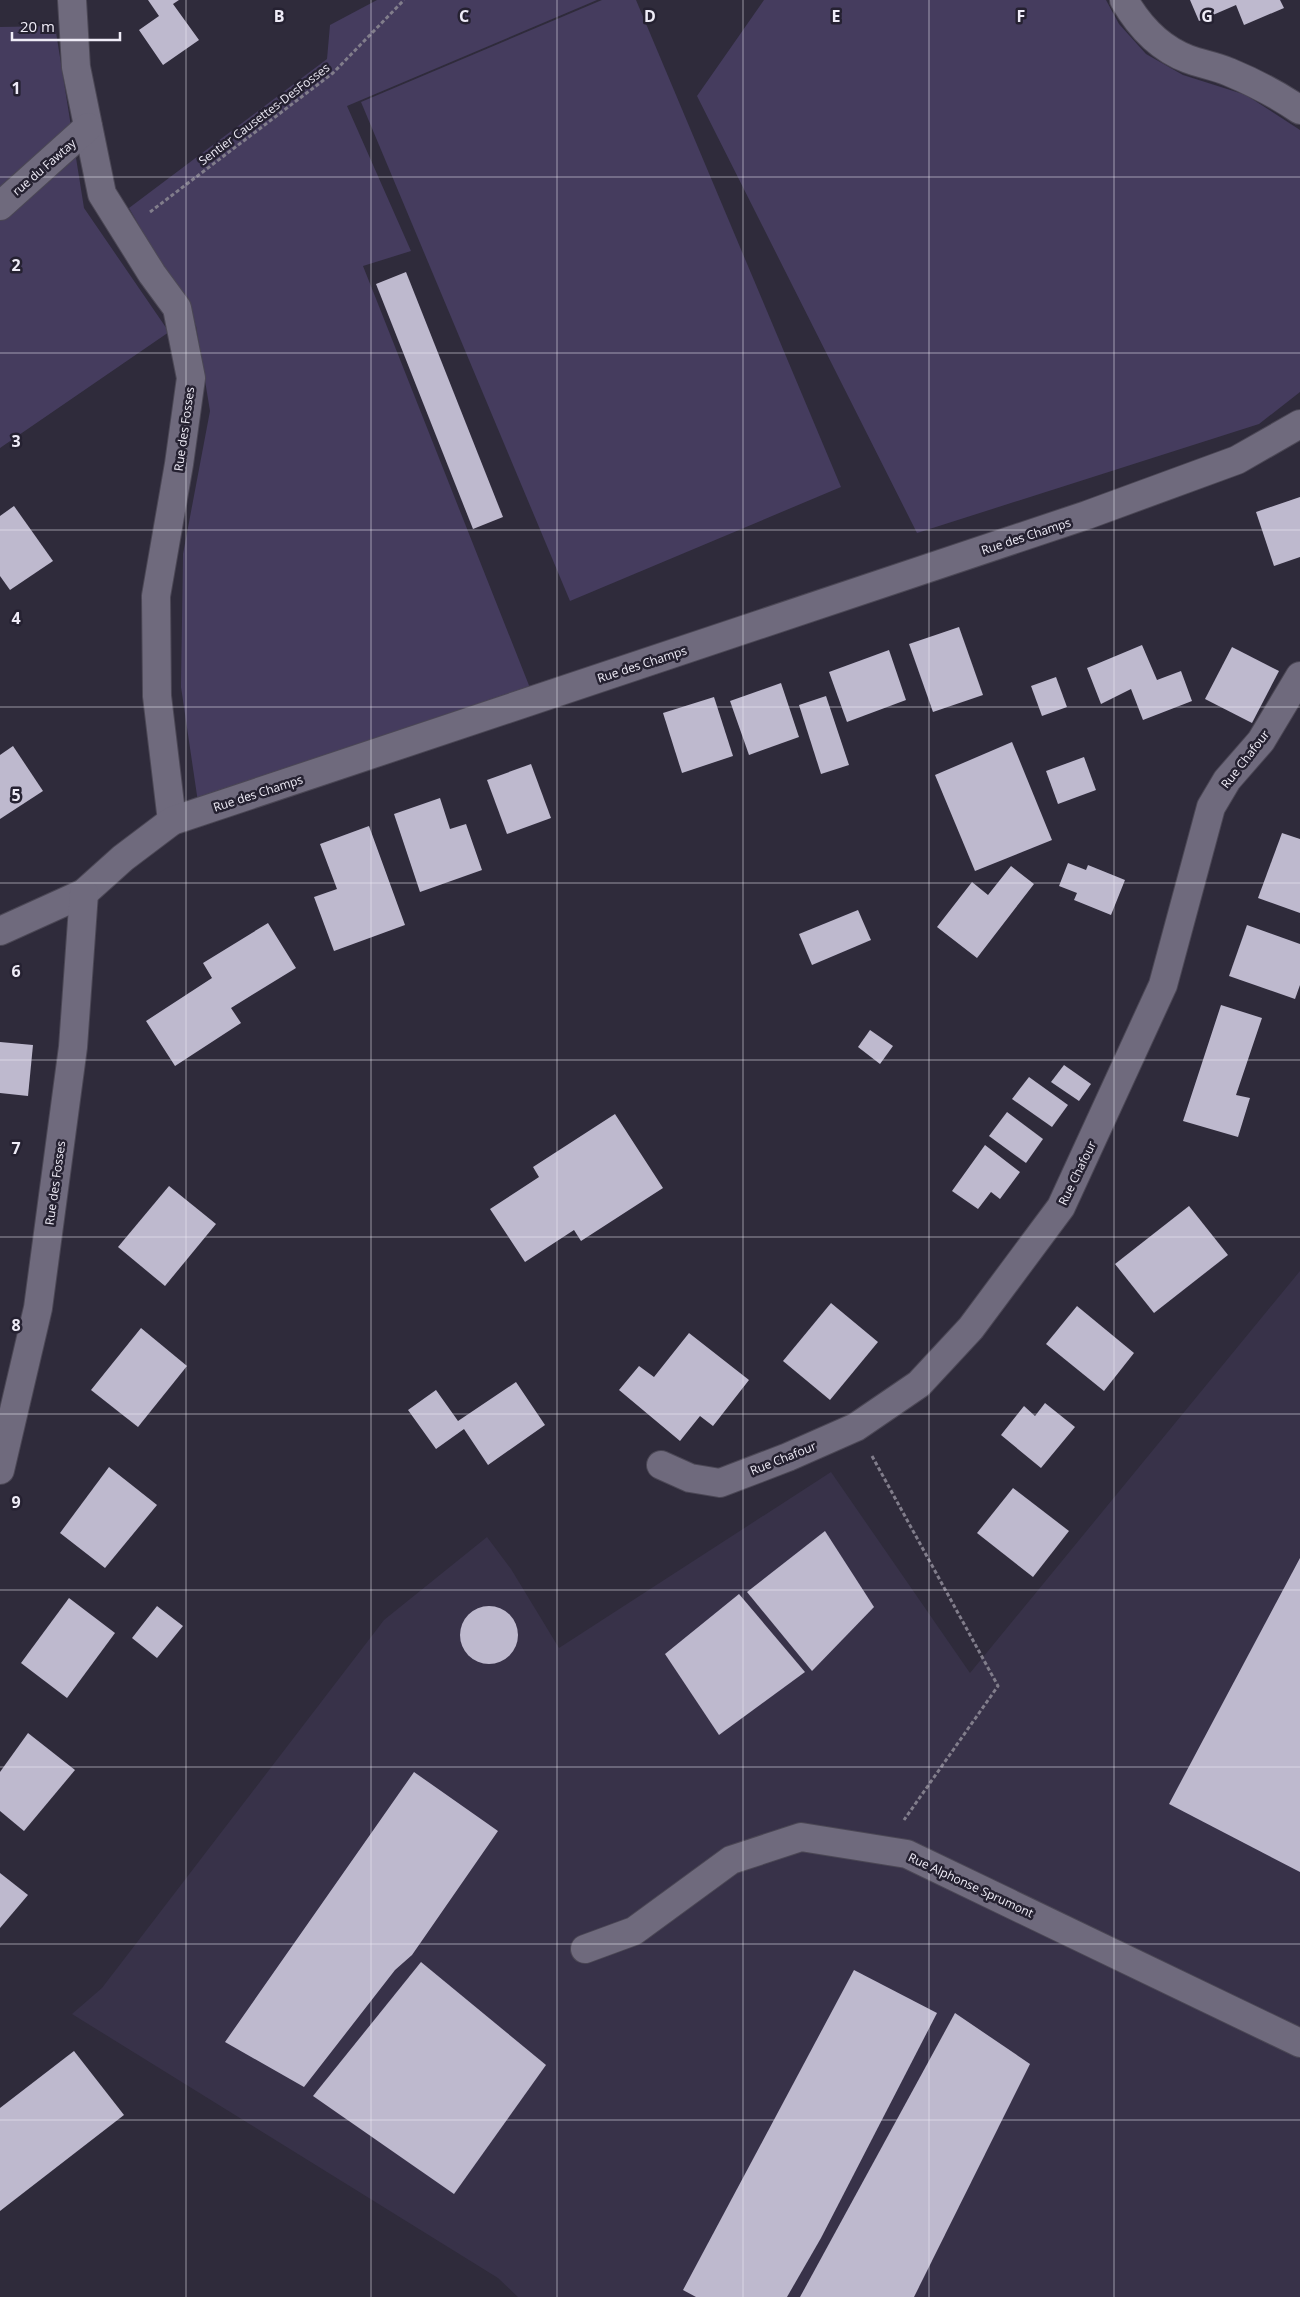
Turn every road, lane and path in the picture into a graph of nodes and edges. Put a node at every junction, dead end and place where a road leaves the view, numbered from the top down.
1 (72, 0) edge
2 (404, 0) edge
3 (1124, 0) edge
4 (1300, 110) edge
5 (88, 127) junction
6 (0, 206) edge
7 (125, 231) junction
8 (1300, 424) edge
9 (1300, 676) edge
10 (172, 821) junction
11 (84, 892) junction
12 (0, 931) edge
13 (856, 1426) junction
14 (661, 1465) dead end
15 (0, 1470) edge
16 (881, 1850) junction
17 (585, 1949) dead end
18 (1300, 2043) edge

1 - 5 street, Rue des Fosses
2 - 7 path, Sentier Causettes-DesFosses
3 - 4 street
5 - 6 street, rue du Fawtay
5 - 7 street, Rue des Fosses
7 - 10 street, Rue des Fosses
8 - 10 street, Rue des Champs
9 - 13 street, Rue Chafour
10 - 11 street, Rue des Champs
11 - 12 street, Rue des Champs
11 - 15 street, Rue des Fosses
13 - 14 street, Rue Chafour
13 - 16 path
16 - 17 street, Rue Alphonse Sprumont
16 - 18 street, Rue Alphonse Sprumont

